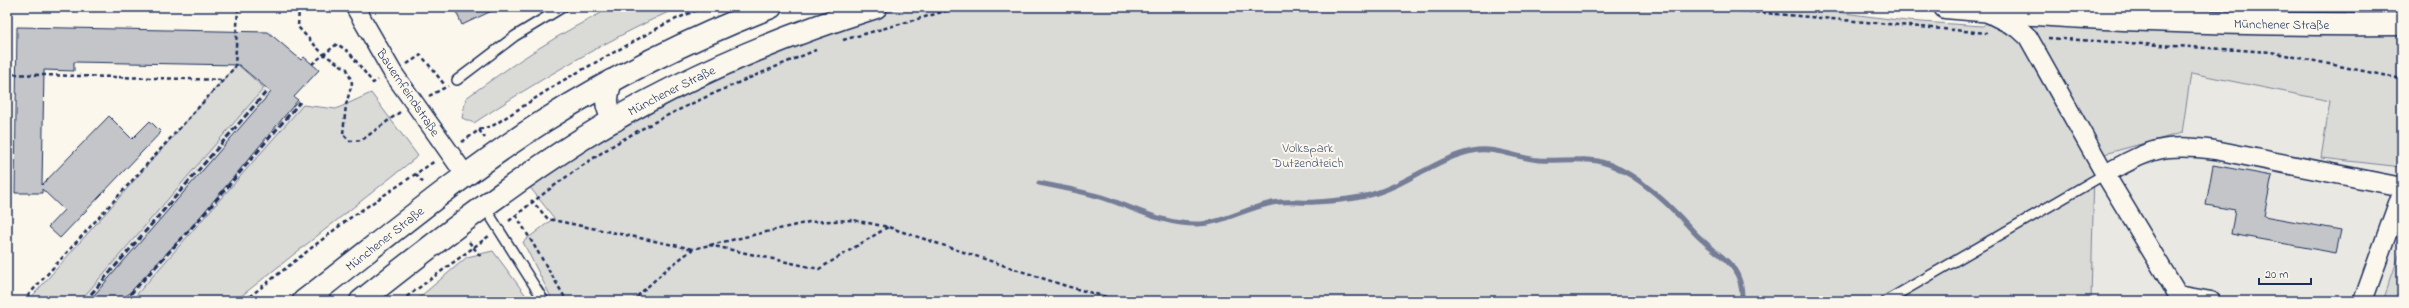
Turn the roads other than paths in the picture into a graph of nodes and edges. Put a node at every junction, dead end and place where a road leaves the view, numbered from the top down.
1 (355, 7) edge
2 (562, 7) edge
3 (771, 7) edge
4 (876, 7) edge
5 (1945, 7) edge
6 (1984, 11) junction
7 (2402, 24) edge
8 (457, 80) road end
9 (611, 81) junction
10 (615, 120) junction
11 (2105, 174) junction
12 (466, 176) junction
13 (2402, 187) edge
14 (2402, 192) edge
15 (484, 206) junction
16 (304, 301) edge
17 (361, 301) edge
18 (544, 301) edge
19 (1886, 301) edge
20 (2211, 301) edge
21 (2363, 301) edge

1 - 12 street, Bauernfeindstraße, bridge
2 - 8 lane
3 - 9 main road, Münchener Straße
4 - 10 main road, Münchener Straße
5 - 6 main road, Münchener Straße
6 - 7 main road, Münchener Straße
6 - 11 street
9 - 10 main road
9 - 12 main road, Münchener Straße
10 - 15 main road, Münchener Straße
11 - 13 street
11 - 19 lane
11 - 20 street
12 - 15 main road
12 - 16 main road, Münchener Straße
14 - 21 street
15 - 17 main road, Münchener Straße
15 - 18 lane

